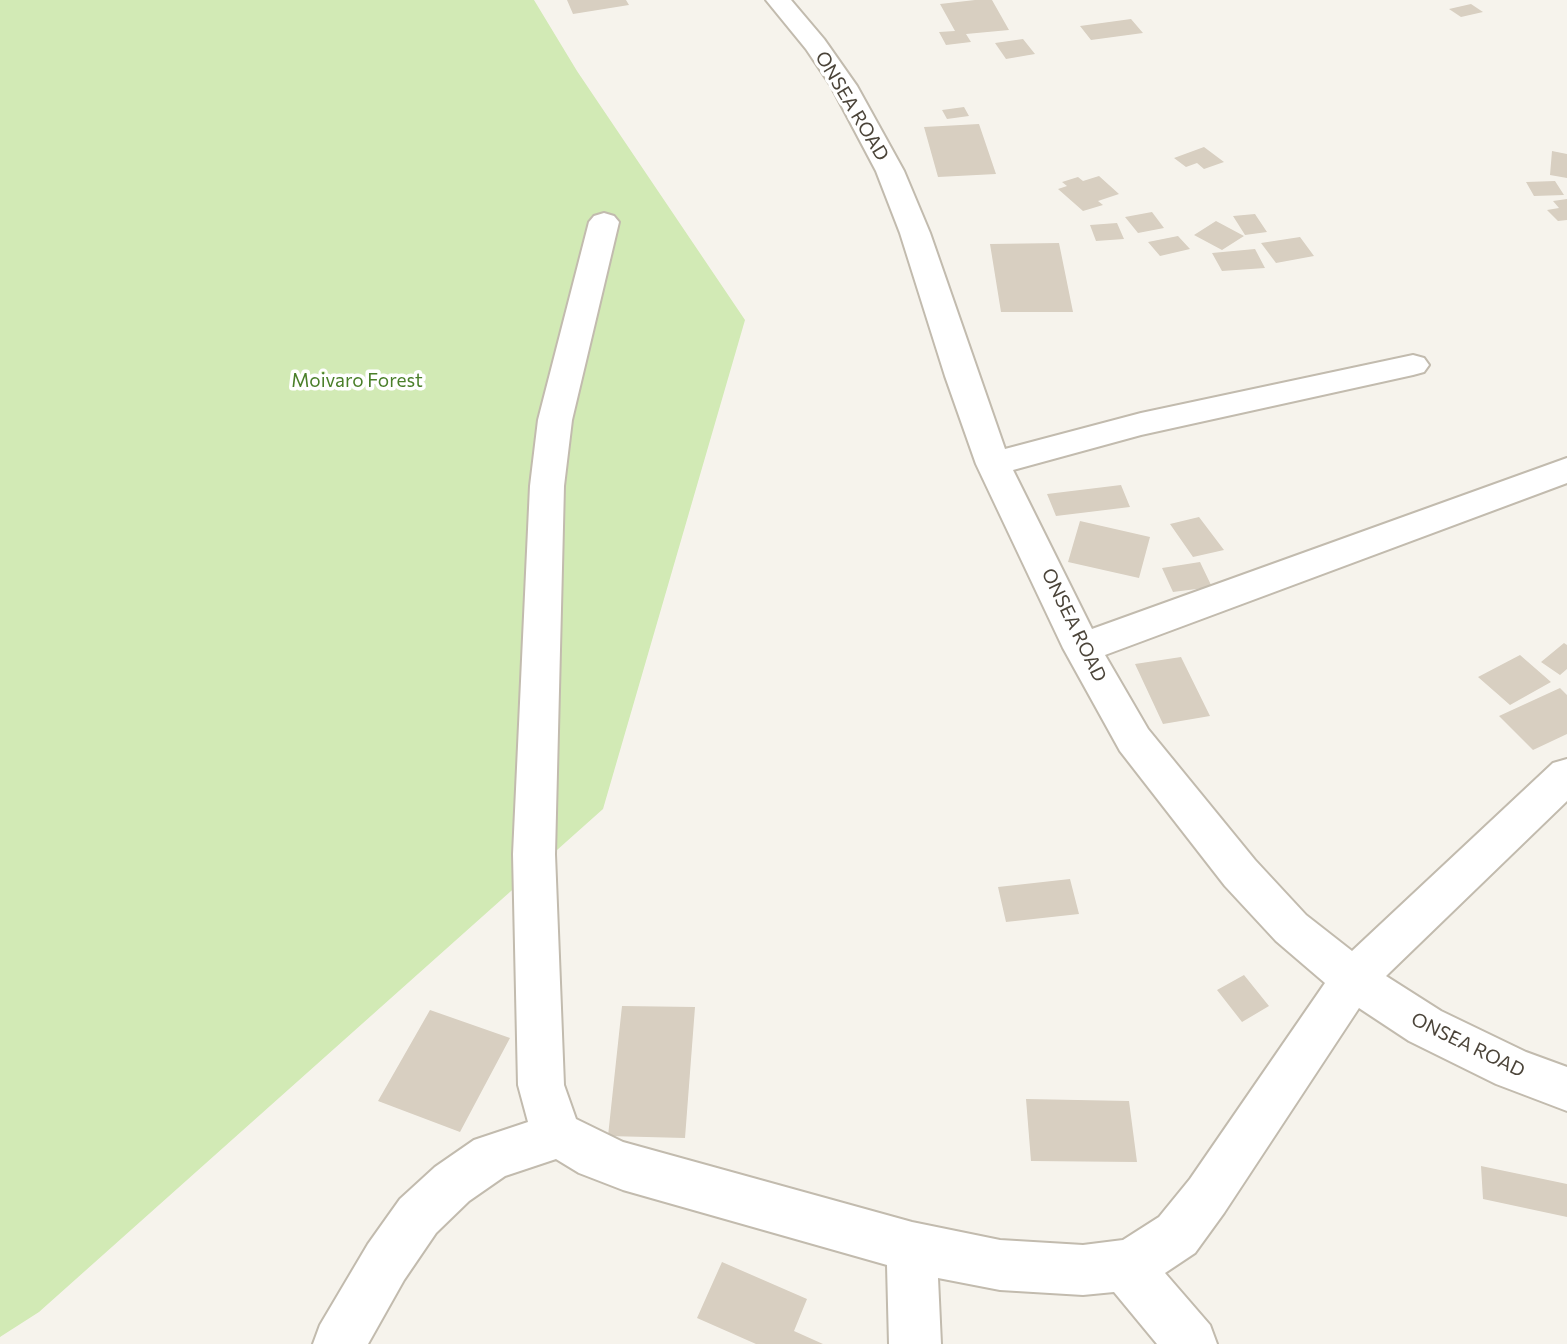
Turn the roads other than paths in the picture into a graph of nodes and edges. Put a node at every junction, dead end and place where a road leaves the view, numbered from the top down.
1 (778, 0) edge
2 (604, 222) dead end
3 (1413, 365) dead end
4 (993, 464) junction
5 (1554, 474) edge
6 (1567, 502) edge
7 (1082, 648) junction
8 (1567, 775) edge
9 (1353, 979) junction
10 (1567, 1089) edge
11 (559, 1135) junction
12 (912, 1247) junction
13 (1125, 1265) junction
14 (339, 1344) edge
15 (915, 1344) edge
16 (1191, 1344) edge

1 - 4 street, ONSEA ROAD
2 - 11 street
3 - 4 street
4 - 7 street, ONSEA ROAD
5 - 6 street
5 - 7 street
7 - 9 street, ONSEA ROAD
8 - 9 street
9 - 10 street, ONSEA ROAD
9 - 13 street
11 - 12 street
11 - 14 street
12 - 13 street
12 - 15 street
13 - 16 street

